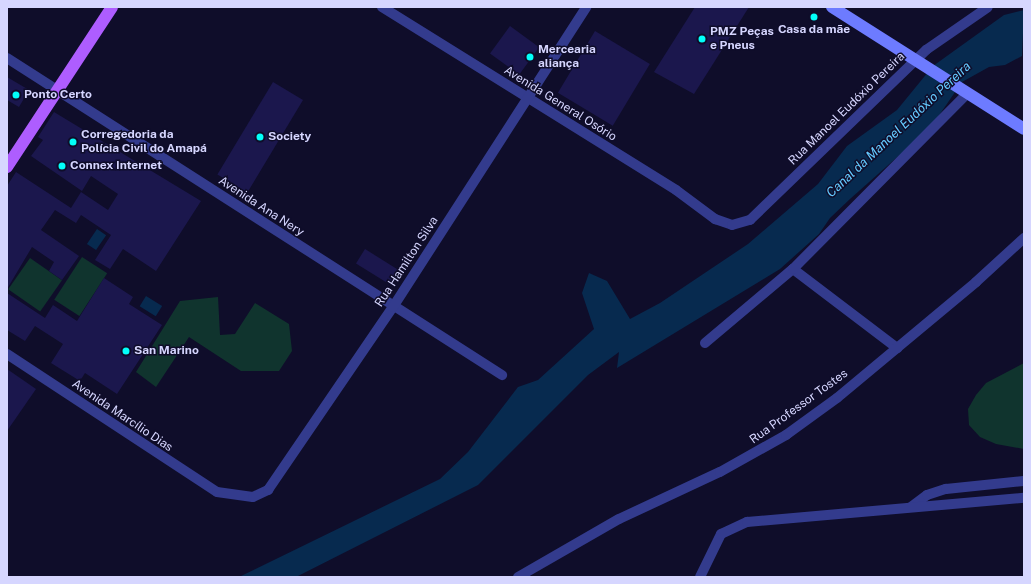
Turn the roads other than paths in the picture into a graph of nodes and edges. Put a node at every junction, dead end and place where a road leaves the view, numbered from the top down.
1 (112, 7) edge
2 (382, 7) edge
3 (586, 7) edge
4 (832, 7) edge
5 (988, 7) edge
6 (7, 58) edge
7 (920, 64) junction
8 (58, 90) junction
9 (965, 93) junction
10 (526, 98) junction
11 (1024, 129) edge
12 (7, 167) edge
13 (723, 223) joint
14 (1024, 238) edge
15 (793, 269) junction
16 (393, 307) junction
17 (705, 343) dead end
18 (897, 348) junction
19 (7, 354) edge
20 (502, 375) dead end
21 (1024, 482) edge
22 (225, 495) joint
23 (1024, 498) edge
24 (911, 507) junction
25 (518, 577) edge
26 (700, 577) edge

1 - 8 main road
2 - 10 street, Avenida General Osório
3 - 10 street, Rua Hamilton Silva
4 - 7 street
5 - 7 street, Rua Manoel Eudóxio Pereira
6 - 8 street, Avenida Ana Nery
7 - 9 street
7 - 13 street, Rua Manoel Eudóxio Pereira
8 - 12 main road
8 - 16 street, Avenida Ana Nery
9 - 11 street
9 - 15 street
10 - 13 street, Avenida General Osório
10 - 16 street, Rua Hamilton Silva
14 - 18 street, Rua Professor Tostes
15 - 17 street
15 - 18 street
16 - 20 street, Avenida Ana Nery
16 - 22 street, Rua Hamilton Silva
18 - 25 street, Rua Professor Tostes
19 - 22 street, Avenida Marcílio Dias
21 - 24 street
23 - 24 street
24 - 26 street

